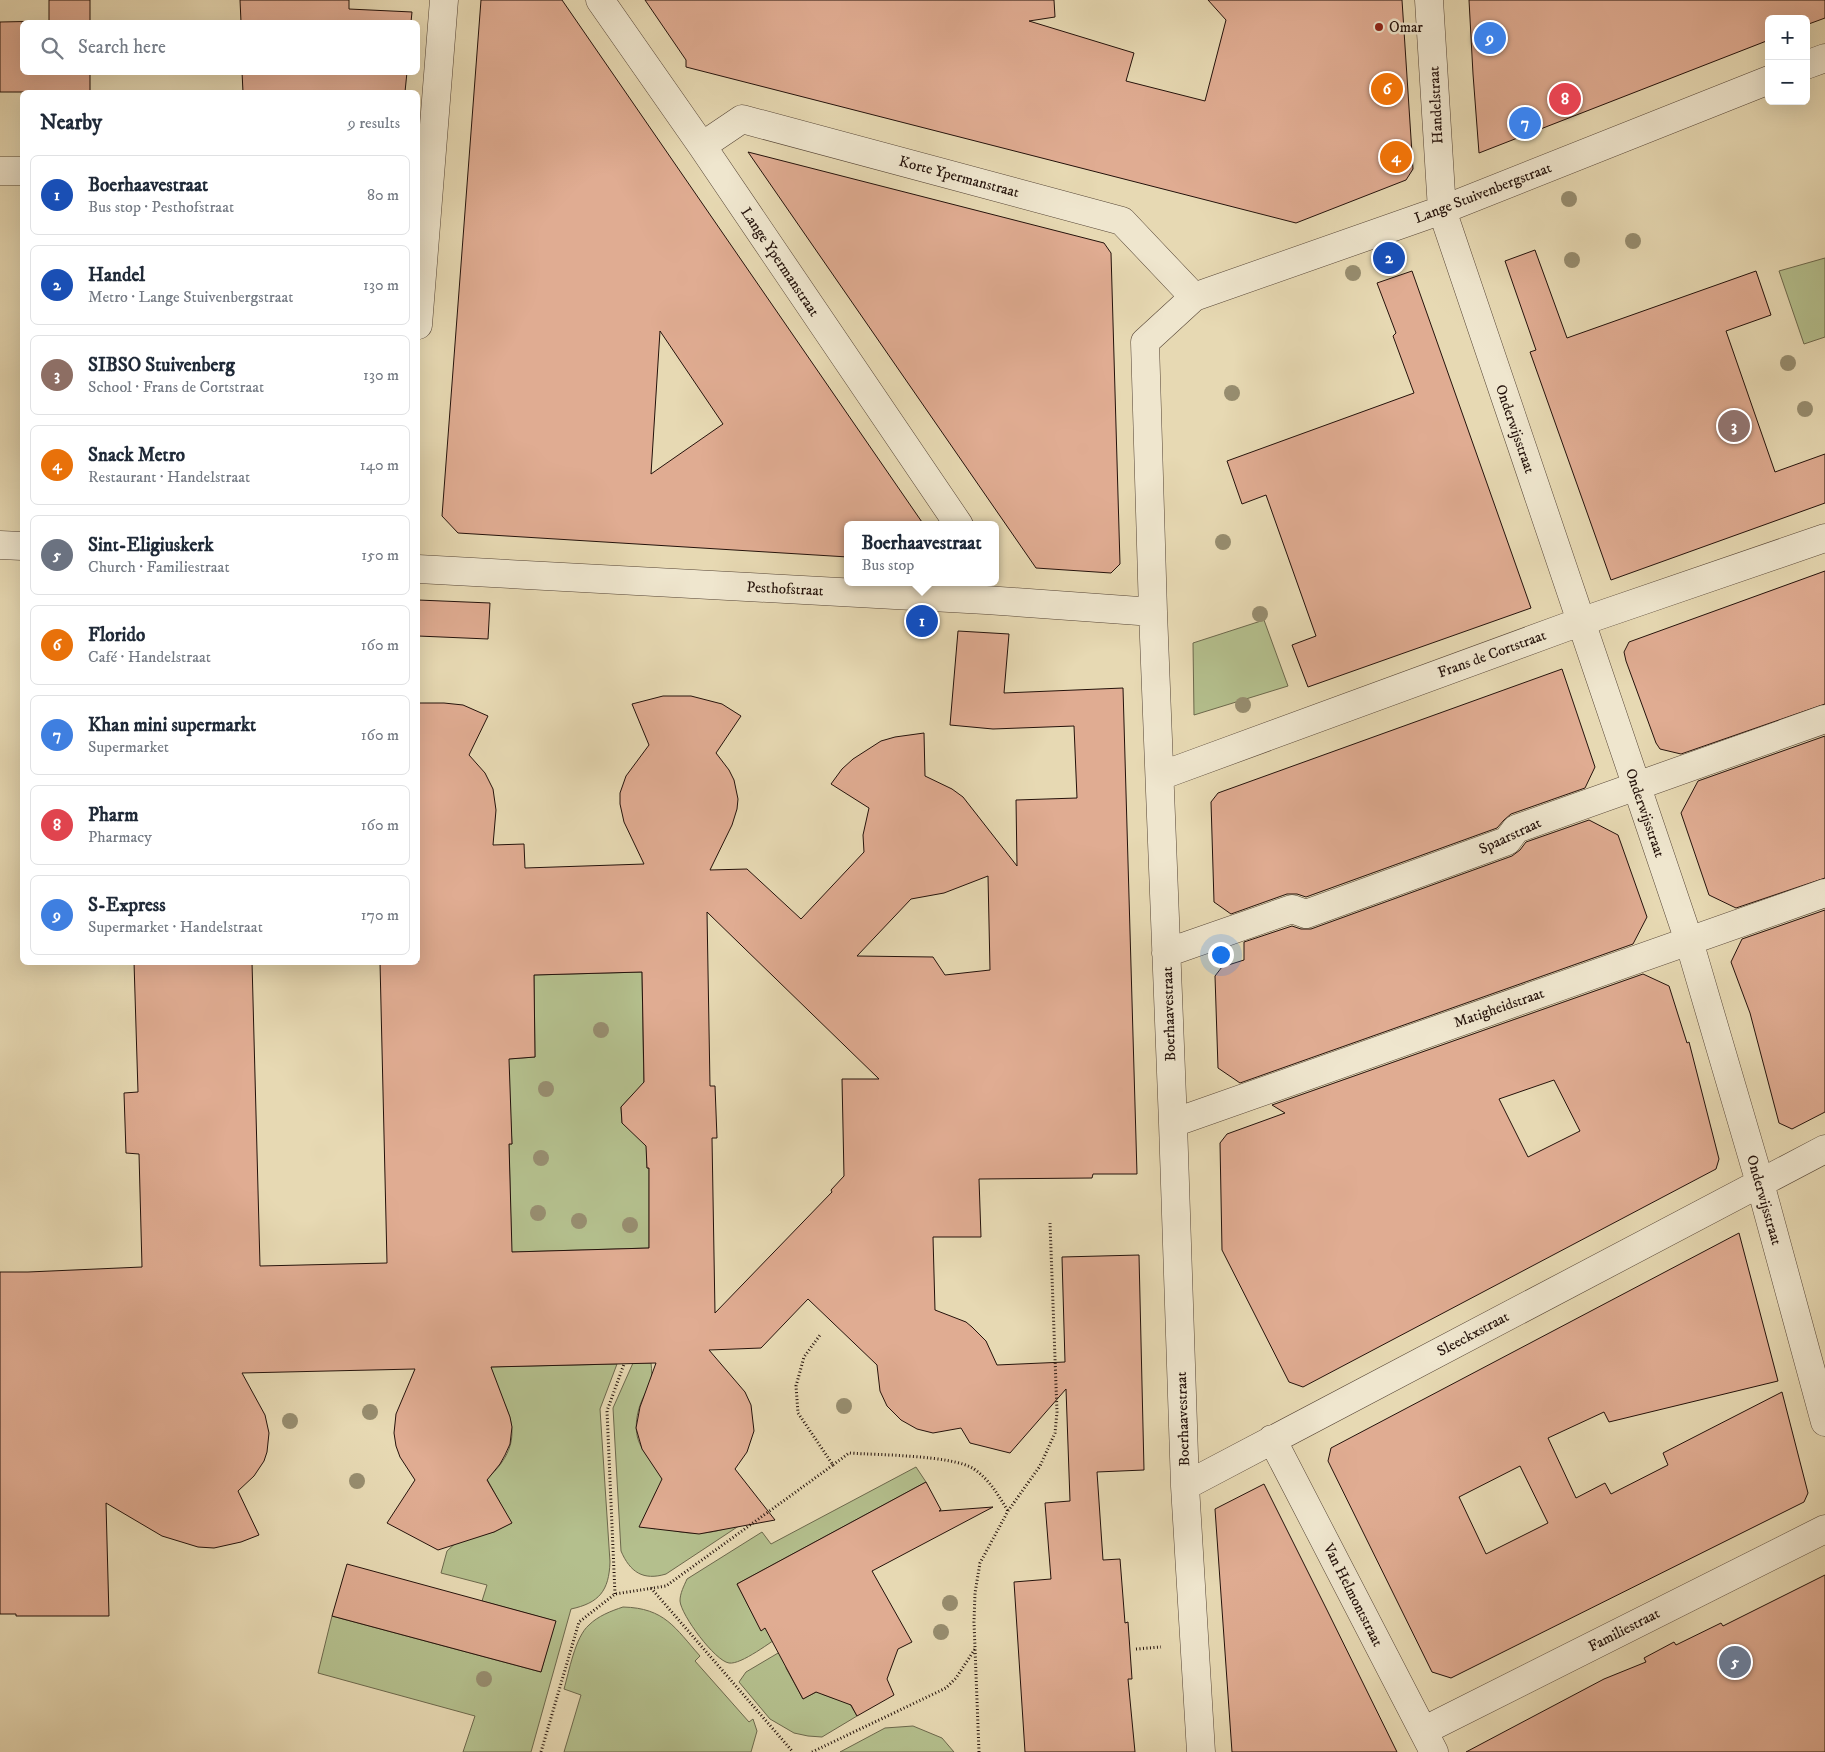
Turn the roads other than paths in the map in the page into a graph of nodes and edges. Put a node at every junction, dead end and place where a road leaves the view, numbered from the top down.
1 (444, 0) edge
2 (600, 0) edge
3 (1430, 0) edge
4 (1825, 58) edge
5 (1810, 64) edge
6 (1765, 82) edge
7 (702, 146) junction
8 (0, 171) edge
9 (20, 171) edge
10 (424, 172) edge
11 (1442, 210) junction
12 (420, 274) edge
13 (1194, 297) junction
14 (956, 521) edge
15 (1825, 538) edge
16 (0, 545) edge
17 (20, 546) edge
18 (420, 569) edge
19 (844, 586) edge
20 (857, 586) edge
21 (986, 591) edge
22 (1153, 612) junction
23 (1580, 622) junction
24 (1825, 719) edge
25 (1160, 776) junction
26 (1637, 787) junction
27 (1825, 893) edge
28 (1689, 941) junction
29 (1166, 953) junction
30 (1173, 1122) junction
31 (1825, 1149) edge
32 (1760, 1183) junction
33 (1825, 1422) edge
34 (1272, 1439) junction
35 (1185, 1486) junction
36 (1825, 1528) edge
37 (1428, 1741) edge
38 (1201, 1752) edge

1 - 10 street
2 - 7 street, Lange Ypermanstraat
3 - 11 street, Handelstraat
4 - 5 street
6 - 11 street, Lange Stuivenbergstraat
7 - 13 street, Korte Ypermanstraat
7 - 14 street, Lange Ypermanstraat
8 - 9 street
10 - 12 street
11 - 13 street, Lange Stuivenbergstraat
11 - 23 street, Onderwijsstraat
13 - 22 street, Boerhaavestraat
15 - 23 street, Frans de Cortstraat
16 - 17 street
18 - 19 street, Pesthofstraat
20 - 21 street, Pesthofstraat
21 - 22 street, Pesthofstraat
22 - 25 street, Boerhaavestraat
23 - 25 street, Frans de Cortstraat
23 - 26 street, Onderwijsstraat
24 - 26 street, Spaarstraat
25 - 29 street, Boerhaavestraat
26 - 28 street, Onderwijsstraat
26 - 29 street, Spaarstraat
27 - 28 street, Matigheidstraat
28 - 30 street, Matigheidstraat
28 - 32 street, Onderwijsstraat
29 - 30 street, Boerhaavestraat
30 - 35 street, Boerhaavestraat
31 - 32 street, Sleeckxstraat
32 - 33 street, Onderwijsstraat
32 - 34 street, Sleeckxstraat
34 - 35 street, Sleeckxstraat
34 - 37 street, Van Helmontstraat
35 - 38 street, Boerhaavestraat
36 - 37 street, Familiestraat

